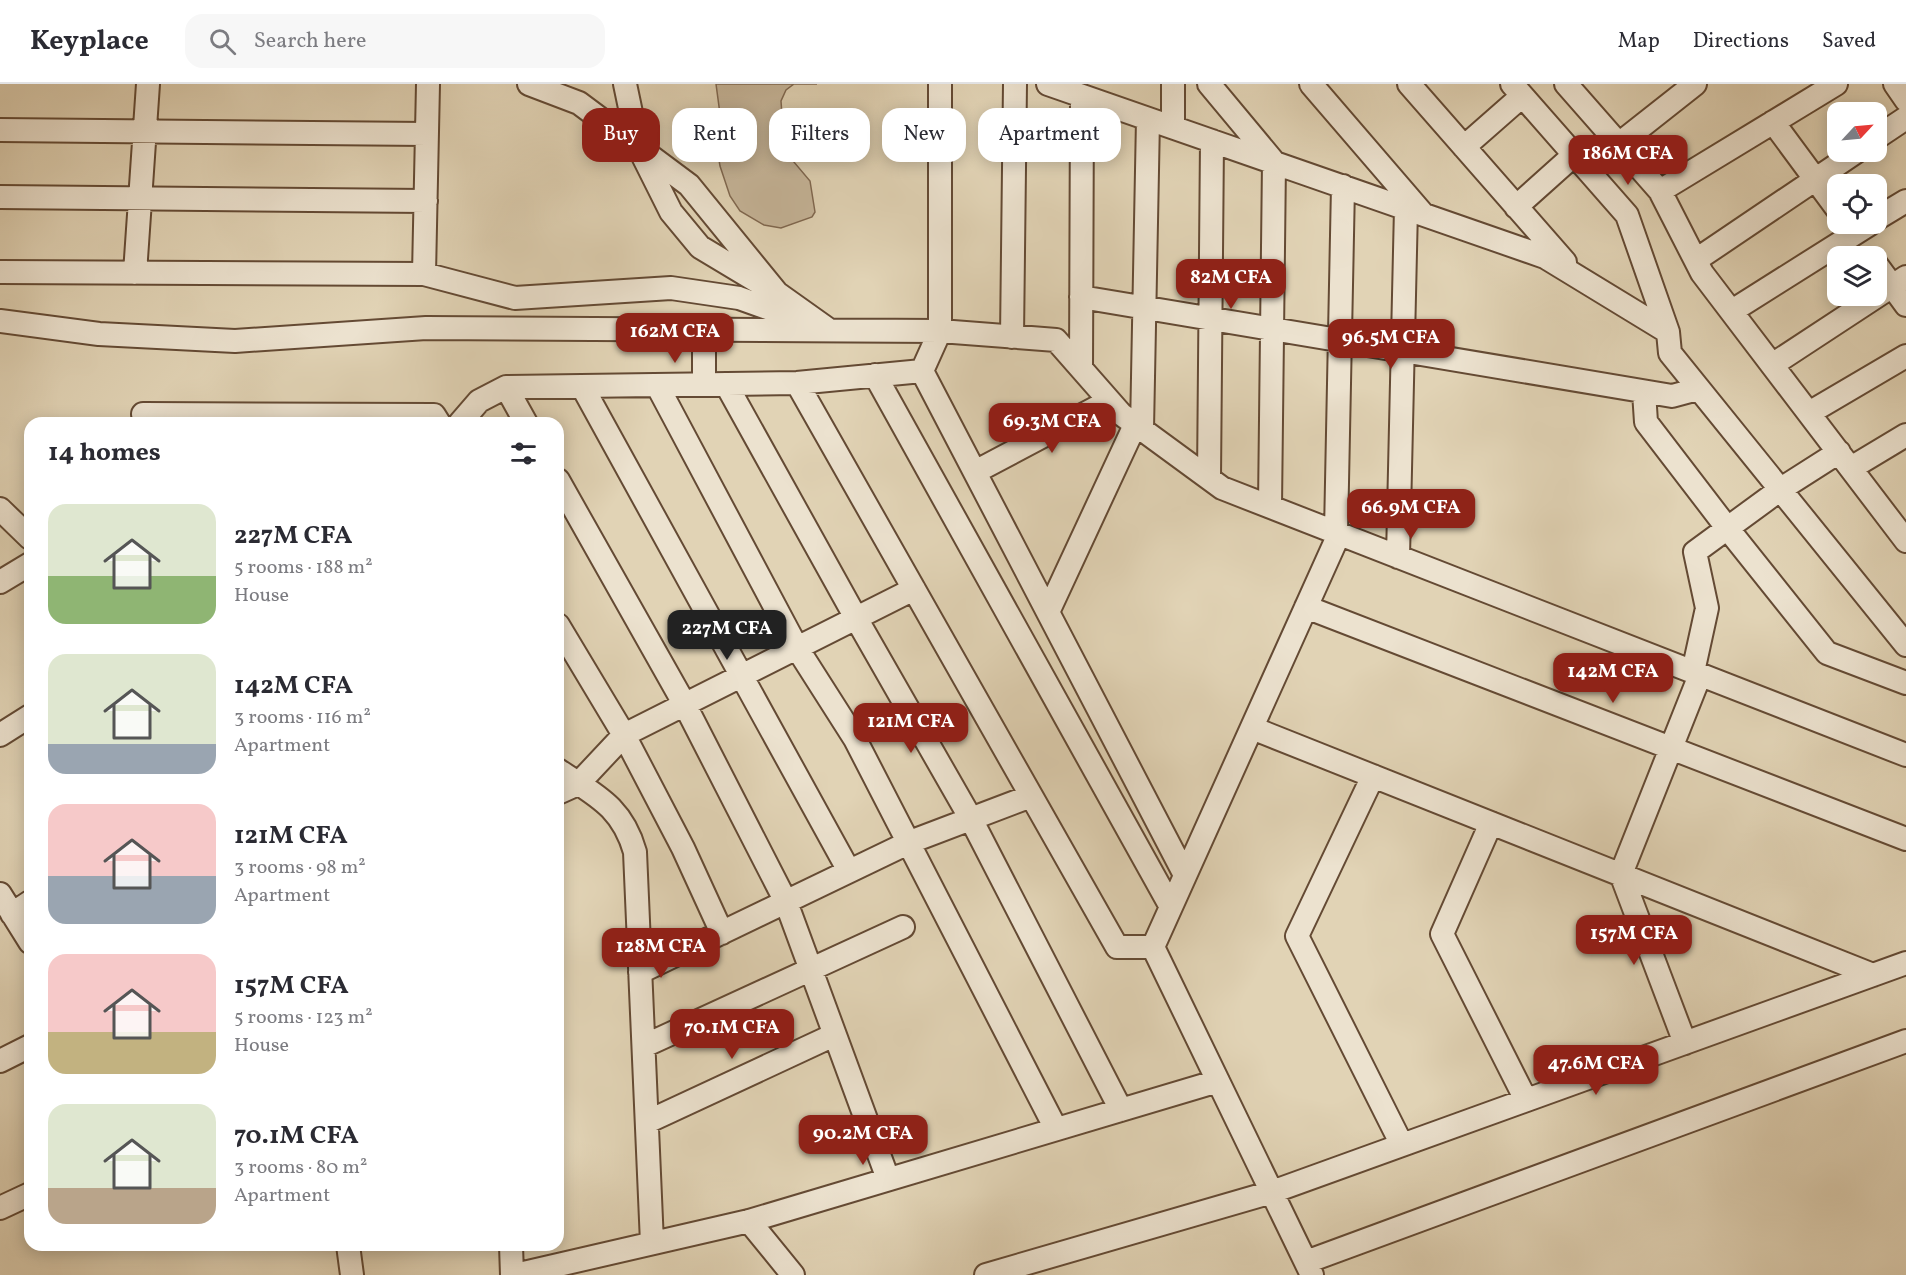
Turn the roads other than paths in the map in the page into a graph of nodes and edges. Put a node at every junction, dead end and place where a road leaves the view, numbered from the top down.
1 (148, 84) edge
2 (428, 84) edge
3 (529, 84) edge
4 (625, 84) edge
5 (940, 84) edge
6 (1015, 84) edge
7 (1048, 84) edge
8 (1173, 84) edge
9 (1209, 84) edge
10 (1311, 84) edge
11 (1409, 84) edge
12 (1695, 84) edge
13 (1836, 84) edge
14 (1895, 84) edge
15 (1577, 88) edge
16 (1517, 90) edge
17 (1806, 91) edge
18 (1095, 94) edge
19 (1906, 100) edge
20 (585, 108) edge
21 (630, 108) edge
22 (1906, 118) edge
23 (1148, 119) junction
24 (1773, 122) junction
25 (1173, 127) junction
26 (0, 130) edge
27 (1887, 131) edge
28 (145, 132) junction
29 (427, 135) junction
30 (1212, 141) junction
31 (1619, 144) junction
32 (1464, 147) junction
33 (1574, 154) junction
34 (646, 162) edge
35 (659, 162) edge
36 (1274, 162) junction
37 (1841, 162) edge
38 (1815, 179) junction
39 (1342, 186) junction
40 (1660, 191) junction
41 (1827, 195) edge
42 (0, 197) edge
43 (140, 198) junction
44 (426, 201) junction
45 (1906, 201) edge
46 (1516, 207) junction
47 (1414, 211) junction
48 (1887, 212) edge
49 (1847, 234) edge
50 (1696, 260) junction
51 (0, 272) edge
52 (135, 273) junction
53 (424, 274) junction
54 (1578, 277) junction
55 (1899, 281) edge
56 (777, 293) junction
57 (1081, 297) junction
58 (1906, 305) edge
59 (1144, 308) junction
60 (1732, 311) junction
61 (1210, 319) junction
62 (0, 321) edge
63 (704, 329) junction
64 (1272, 329) junction
65 (829, 330) junction
66 (940, 331) junction
67 (1668, 332) junction
68 (1012, 337) junction
69 (1339, 341) junction
70 (1402, 351) junction
71 (1906, 356) edge
72 (1772, 365) junction
73 (1080, 368) junction
74 (922, 371) junction
75 (875, 375) junction
76 (797, 383) junction
77 (704, 384) junction
78 (726, 384) junction
79 (657, 385) junction
80 (582, 386) junction
81 (506, 387) junction
82 (1698, 388) junction
83 (1644, 392) junction
84 (1109, 401) junction
85 (1809, 413) junction
86 (143, 414) dead end
87 (435, 417) edge
88 (465, 417) edge
89 (523, 417) edge
90 (1139, 427) junction
91 (1906, 435) edge
92 (1845, 460) junction
93 (975, 472) junction
94 (1209, 478) junction
95 (1781, 489) junction
96 (564, 491) edge
97 (1270, 507) junction
98 (0, 509) edge
99 (1902, 526) edge
100 (1728, 529) junction
101 (24, 532) edge
102 (1337, 533) junction
103 (1398, 556) junction
104 (24, 568) edge
105 (0, 582) edge
106 (914, 589) junction
107 (1306, 607) junction
108 (1048, 612) junction
109 (856, 618) junction
110 (564, 635) edge
111 (1906, 645) edge
112 (797, 648) junction
113 (1696, 673) junction
114 (741, 676) junction
115 (1906, 683) edge
116 (684, 705) junction
117 (24, 720) edge
118 (1252, 728) junction
119 (0, 735) edge
120 (624, 735) junction
121 (1671, 748) junction
122 (1906, 755) edge
123 (1373, 776) junction
124 (568, 789) edge
125 (1032, 796) junction
126 (971, 819) junction
127 (1491, 823) junction
128 (1906, 838) edge
129 (910, 842) junction
130 (849, 871) junction
131 (1621, 874) junction
132 (1185, 875) junction
133 (0, 894) edge
134 (786, 902) junction
135 (21, 908) edge
136 (1171, 908) junction
137 (903, 927) dead end
138 (722, 933) junction
139 (1153, 947) junction
140 (1906, 963) edge
141 (810, 968) junction
142 (640, 972) junction
143 (1873, 975) junction
144 (834, 1035) junction
145 (1906, 1041) edge
146 (1685, 1043) junction
147 (644, 1046) junction
148 (24, 1050) edge
149 (0, 1061) edge
150 (1218, 1081) junction
151 (1526, 1100) junction
152 (1121, 1110) junction
153 (647, 1122) junction
154 (1056, 1129) junction
155 (1402, 1145) junction
156 (888, 1179) junction
157 (1272, 1192) junction
158 (24, 1197) edge
159 (0, 1208) edge
160 (749, 1221) junction
161 (652, 1243) junction
162 (349, 1251) edge
163 (511, 1251) edge
164 (1309, 1268) edge
165 (352, 1275) edge
166 (513, 1275) edge
167 (793, 1275) edge
168 (986, 1275) edge

1 - 28 street
2 - 29 street
3 - 20 street
4 - 21 street
5 - 66 street
6 - 68 street
7 - 18 street
8 - 25 street
9 - 36 street
10 - 47 street
11 - 32 street
12 - 31 street
13 - 17 street
14 - 19 street
15 - 31 street
16 - 32 street
16 - 33 street
17 - 24 street
18 - 23 street
18 - 57 street
22 - 27 street
23 - 25 street
23 - 59 street
24 - 38 street
24 - 40 street
25 - 30 street
26 - 28 street
28 - 29 street
28 - 43 street
29 - 44 street
30 - 36 street
30 - 61 street
31 - 40 street
32 - 46 street
33 - 46 street
33 - 67 street
34 - 56 street
35 - 56 street
36 - 39 street
36 - 64 street
37 - 38 street
38 - 41 street
38 - 50 street
39 - 47 street
39 - 69 street
40 - 50 street
42 - 43 street
43 - 44 street
43 - 52 street
44 - 53 street
45 - 48 street
46 - 54 street
47 - 54 street
47 - 70 street
49 - 60 street
50 - 60 street
51 - 52 street
52 - 53 street
53 - 65 street
54 - 67 street
55 - 58 street
55 - 72 street
56 - 65 street
57 - 59 street
57 - 73 street
59 - 61 street
59 - 90 street
60 - 72 street
61 - 64 street
61 - 94 street
62 - 63 street
63 - 65 street
63 - 77 street
64 - 69 street
64 - 97 street
65 - 66 street
66 - 68 street
66 - 74 street
67 - 82 street
68 - 73 street
69 - 70 street
69 - 102 street
70 - 83 street
70 - 103 street
71 - 85 street
72 - 85 street
73 - 84 street
74 - 75 street
74 - 93 street
75 - 76 street
75 - 136 street
76 - 78 street
76 - 106 street
77 - 78 street
77 - 79 street
78 - 109 street
79 - 80 street
79 - 112 street
80 - 81 street
80 - 114 street
81 - 88 street
81 - 89 street
82 - 83 street
82 - 95 street
83 - 100 street
84 - 90 street
84 - 93 street
85 - 92 street
86 - 87 street
90 - 94 street
90 - 108 street
91 - 92 street
92 - 95 street
92 - 99 street
93 - 108 street
94 - 97 street
95 - 100 street
95 - 111 street
96 - 116 street
97 - 102 street
98 - 101 street
100 - 113 street
100 - 115 street
102 - 103 street
102 - 107 street
103 - 113 street
104 - 105 street
106 - 109 street
106 - 125 street
107 - 118 street
107 - 121 street
108 - 132 street
109 - 112 street
109 - 126 street
110 - 120 street
112 - 114 street
112 - 129 street
113 - 121 street
113 - 122 street
114 - 116 street
114 - 130 street
116 - 120 street
116 - 134 street
117 - 119 street
118 - 123 street
118 - 132 street
120 - 124 street
120 - 138 street
121 - 128 street
121 - 131 street
123 - 127 street
123 - 155 street
124 - 142 street
125 - 126 street
125 - 139 street
126 - 129 street
126 - 152 street
127 - 131 street
127 - 151 street
129 - 130 street
129 - 154 street
130 - 134 street
131 - 143 street
131 - 146 street
132 - 136 street
133 - 135 street
134 - 138 street
134 - 141 street
136 - 139 street
137 - 141 street
138 - 142 street
139 - 150 street
140 - 143 street
141 - 144 street
141 - 147 street
142 - 147 street
143 - 146 street
144 - 153 street
144 - 156 street
145 - 164 street
146 - 151 street
147 - 153 street
148 - 149 street
150 - 152 street
150 - 157 street
151 - 155 street
152 - 154 street
153 - 161 street
154 - 156 street
155 - 157 street
156 - 160 street
157 - 164 street
157 - 168 street
158 - 159 street
160 - 161 street
160 - 167 street
161 - 166 street
162 - 165 street
163 - 166 street

